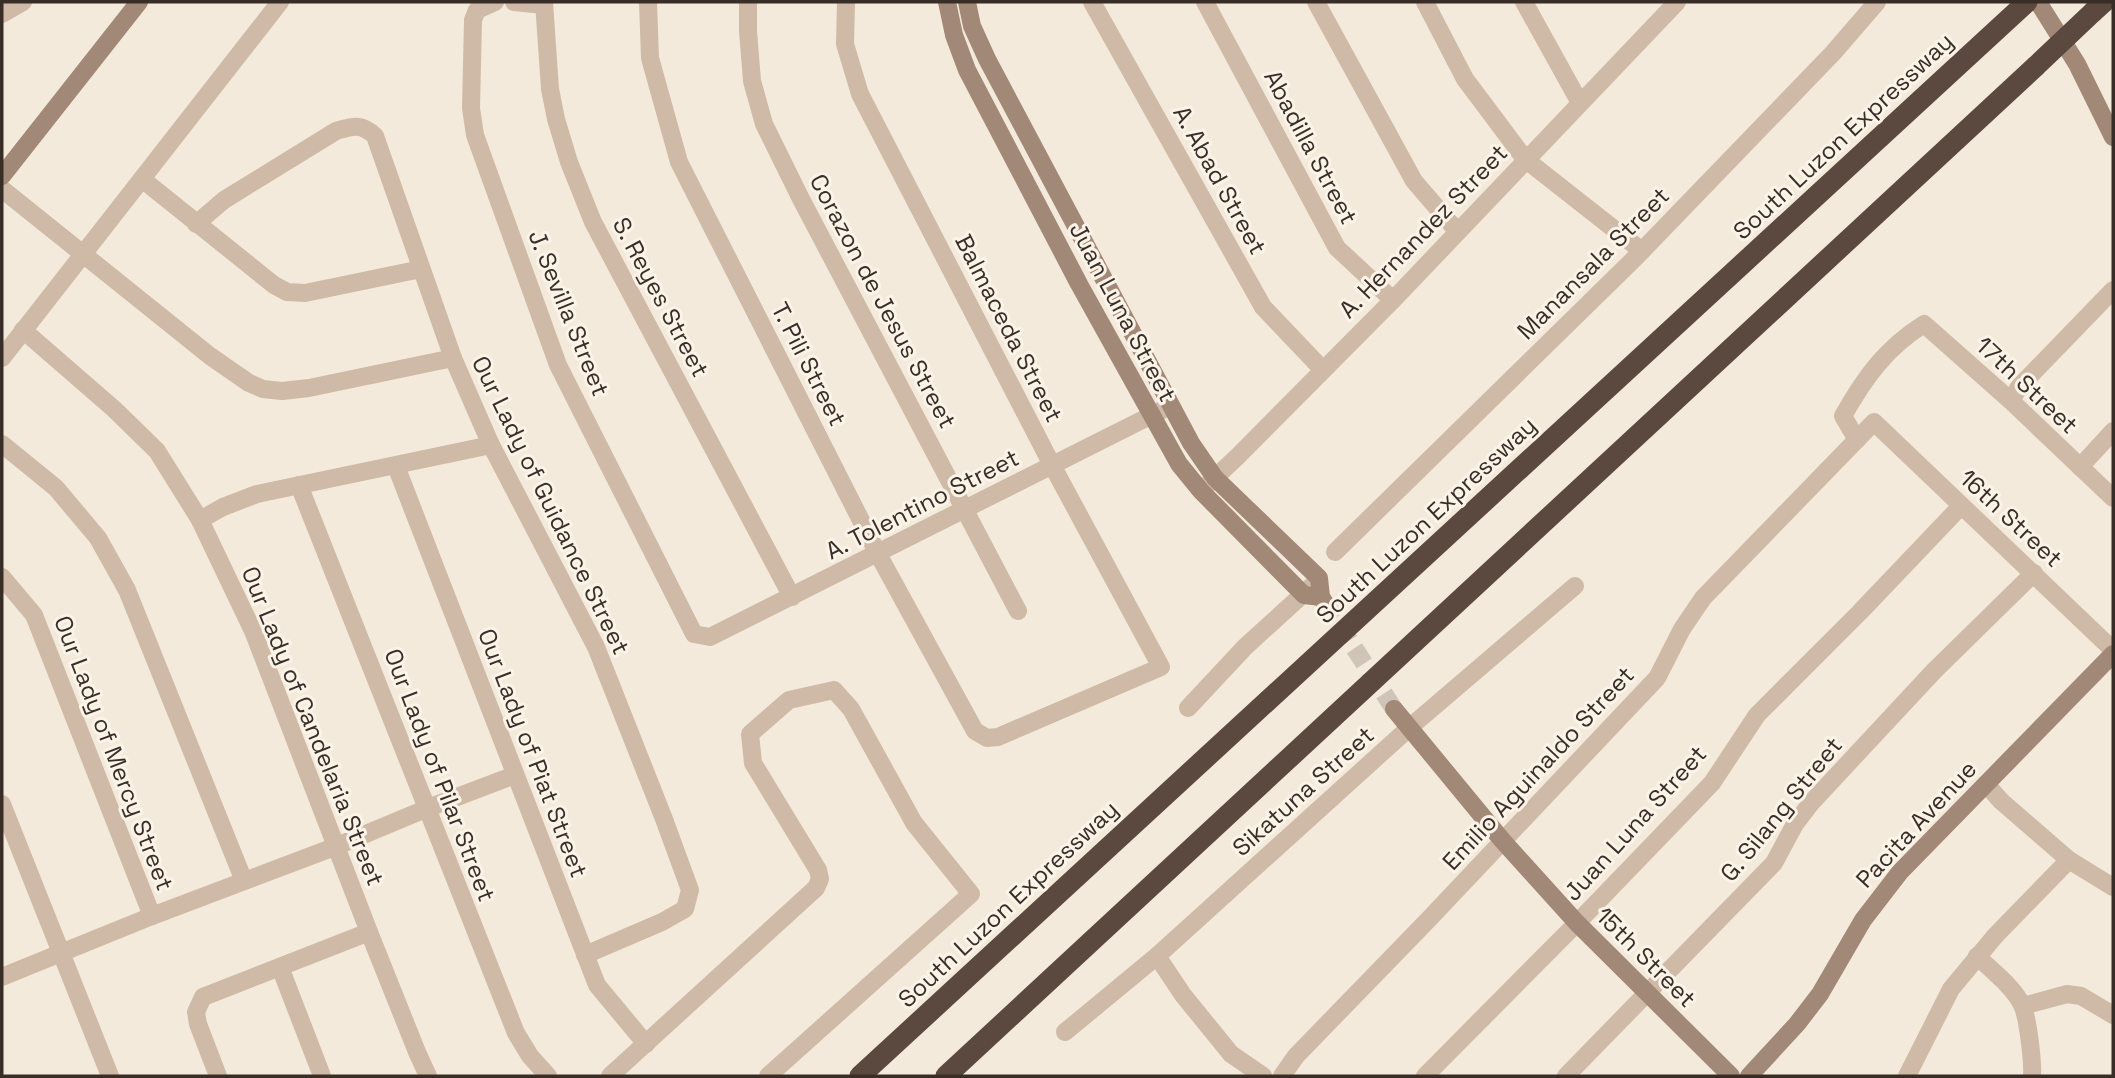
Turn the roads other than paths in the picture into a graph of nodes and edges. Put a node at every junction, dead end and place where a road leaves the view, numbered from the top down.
1 (23, 2) edge
2 (138, 2) edge
3 (280, 2) edge
4 (495, 2) edge
5 (514, 2) edge
6 (649, 2) edge
7 (748, 2) edge
8 (846, 2) edge
9 (947, 2) edge
10 (967, 2) edge
11 (1092, 2) edge
12 (1205, 2) edge
13 (1316, 2) edge
14 (1425, 2) edge
15 (1524, 2) edge
16 (1877, 2) edge
17 (2038, 2) edge
18 (544, 3) edge
19 (1672, 4) edge
20 (2021, 7) edge
21 (2099, 7) edge
22 (2, 14) edge
23 (972, 26) junction
24 (954, 35) junction
25 (1580, 103) junction
26 (2113, 137) edge
27 (1525, 159) junction
28 (2, 176) edge
29 (142, 180) junction
30 (2, 189) edge
31 (196, 224) junction
32 (1457, 231) junction
33 (1642, 251) junction
34 (83, 255) junction
35 (421, 269) junction
36 (2113, 290) edge
37 (1392, 300) junction
38 (23, 330) junction
39 (2, 358) edge
40 (453, 358) junction
41 (1323, 370) junction
42 (2011, 401) junction
43 (1170, 406) junction
44 (1151, 416) junction
45 (1874, 422) joint
46 (2113, 431) edge
47 (1857, 440) junction
48 (2, 444) edge
49 (491, 445) junction
50 (1052, 465) junction
51 (396, 466) junction
52 (2080, 467) junction
53 (1215, 478) junction
54 (299, 485) junction
55 (1201, 491) junction
56 (2113, 498) edge
57 (1961, 506) junction
58 (965, 510) junction
59 (200, 520) junction
60 (1335, 552) dead end
61 (878, 554) junction
62 (2034, 573) junction
63 (2, 577) edge
64 (1575, 586) dead end
65 (792, 597) junction
66 (1317, 598) junction
67 (1018, 611) dead end
68 (694, 634) joint
69 (2113, 652) edge
70 (1188, 708) dead end
71 (1394, 709) tunnel mouth
72 (1409, 728) junction
73 (975, 732) joint
74 (515, 775) junction
75 (1986, 784) junction
76 (2, 804) edge
77 (428, 808) junction
78 (1502, 840) junction
79 (337, 846) junction
80 (2069, 860) junction
81 (244, 881) junction
82 (2113, 887) edge
83 (152, 916) junction
84 (1577, 923) junction
85 (369, 932) junction
86 (62, 952) junction
87 (585, 954) junction
88 (1157, 956) junction
89 (1977, 957) junction
90 (280, 967) junction
91 (2, 977) edge
92 (1648, 994) junction
93 (2023, 1006) junction
94 (2113, 1015) edge
95 (1065, 1032) dead end
96 (646, 1044) junction
97 (110, 1076) edge
98 (218, 1076) edge
99 (322, 1076) edge
100 (429, 1076) edge
101 (548, 1076) edge
102 (610, 1076) edge
103 (768, 1076) edge
104 (860, 1076) edge
105 (947, 1076) edge
106 (1263, 1076) edge
107 (1282, 1076) edge
108 (1425, 1076) edge
109 (1566, 1076) edge
110 (1731, 1076) edge
111 (1749, 1076) edge
112 (1907, 1076) edge
113 (2032, 1076) edge

1 - 22 street
2 - 28 street
3 - 29 street
4 - 68 street, J. Sevilla Street
5 - 18 street
6 - 61 street, T. Pili Street
7 - 58 street, Corazon de Jesus Street
8 - 50 street, Balmaceda Street
9 - 24 street, Juan Luna Street
10 - 23 street, Juan Luna Street
11 - 41 street, A. Abad Street
12 - 37 street, Abadilla Street
13 - 32 street
14 - 27 street
15 - 25 street
16 - 33 street, Manansala Street
17 - 26 street
18 - 65 street, S. Reyes Street
19 - 25 street, A. Hernandez Street
20 - 104 highway, South Luzon Expressway
21 - 105 highway, bridge
23 - 24 street
23 - 43 street, Juan Luna Street
24 - 44 street, Juan Luna Street
25 - 27 street, A. Hernandez Street
27 - 32 street, A. Hernandez Street
27 - 33 street
29 - 31 street
29 - 34 street
30 - 34 street
31 - 35 street
31 - 35 street, Our Lady of Guidance Street
32 - 37 street, A. Hernandez Street
33 - 60 street, Manansala Street
34 - 38 street
34 - 40 street
35 - 40 street, Our Lady of Guidance Street
36 - 42 street
37 - 41 street, A. Hernandez Street
38 - 39 street
38 - 59 street, Our Lady of Candelaria Street
40 - 49 street, Our Lady of Guidance Street
41 - 53 street, A. Hernandez Street
42 - 47 street, 17th Street
42 - 52 street, 17th Street
43 - 44 street, A. Tolentino Street
43 - 53 street, Juan Luna Street
44 - 50 street, A. Tolentino Street
44 - 55 street, Juan Luna Street
45 - 47 street, Emilio Aguinaldo Street
45 - 57 street, 16th Street
46 - 52 street
47 - 78 street, Emilio Aguinaldo Street
48 - 81 street
49 - 51 street
49 - 87 street, Our Lady of Guidance Street
50 - 58 street, A. Tolentino Street
50 - 73 street, Balmaceda Street
51 - 54 street
51 - 74 street, Our Lady of Piat Street
52 - 56 street, 17th Street
53 - 55 street, A. Hernandez Street
53 - 66 street, Juan Luna Street
54 - 59 street
54 - 77 street, Our Lady of Pilar Street
55 - 66 street, Juan Luna Street
57 - 62 street, 16th Street
57 - 84 street, Juan Luna Street
58 - 61 street, A. Tolentino Street
58 - 67 street, Corazon de Jesus Street
59 - 79 street, Our Lady of Candelaria Street
61 - 65 street, A. Tolentino Street
61 - 73 street, T. Pili Street
62 - 69 street, 16th Street
62 - 92 street, G. Silang Street
63 - 83 street, Our Lady of Mercy Street
64 - 72 street, Sikatuna Street
65 - 68 street, A. Tolentino Street
66 - 70 street
69 - 75 street, Pacita Avenue
71 - 72 street, 15th Street
72 - 78 street, 15th Street
72 - 88 street, Sikatuna Street
74 - 77 street
74 - 87 street, Our Lady of Piat Street
75 - 80 street
75 - 111 street, Pacita Avenue
76 - 86 street
77 - 79 street
77 - 101 street, Our Lady of Pilar Street
78 - 84 street, 15th Street
78 - 107 street, Emilio Aguinaldo Street
79 - 81 street
79 - 85 street, Our Lady of Candelaria Street
80 - 82 street
80 - 89 street
81 - 83 street
83 - 86 street
84 - 92 street, 15th Street
84 - 108 street, Juan Luna Street
85 - 90 street
85 - 100 street, Our Lady of Candelaria Street
86 - 91 street
86 - 97 street
87 - 96 street, Our Lady of Piat Street
88 - 95 street, Sikatuna Street
88 - 106 street
89 - 93 street
89 - 112 street
90 - 98 street
90 - 99 street
92 - 109 street, G. Silang Street
92 - 110 street, 15th Street
93 - 94 street
93 - 113 street
96 - 102 street
96 - 103 street

